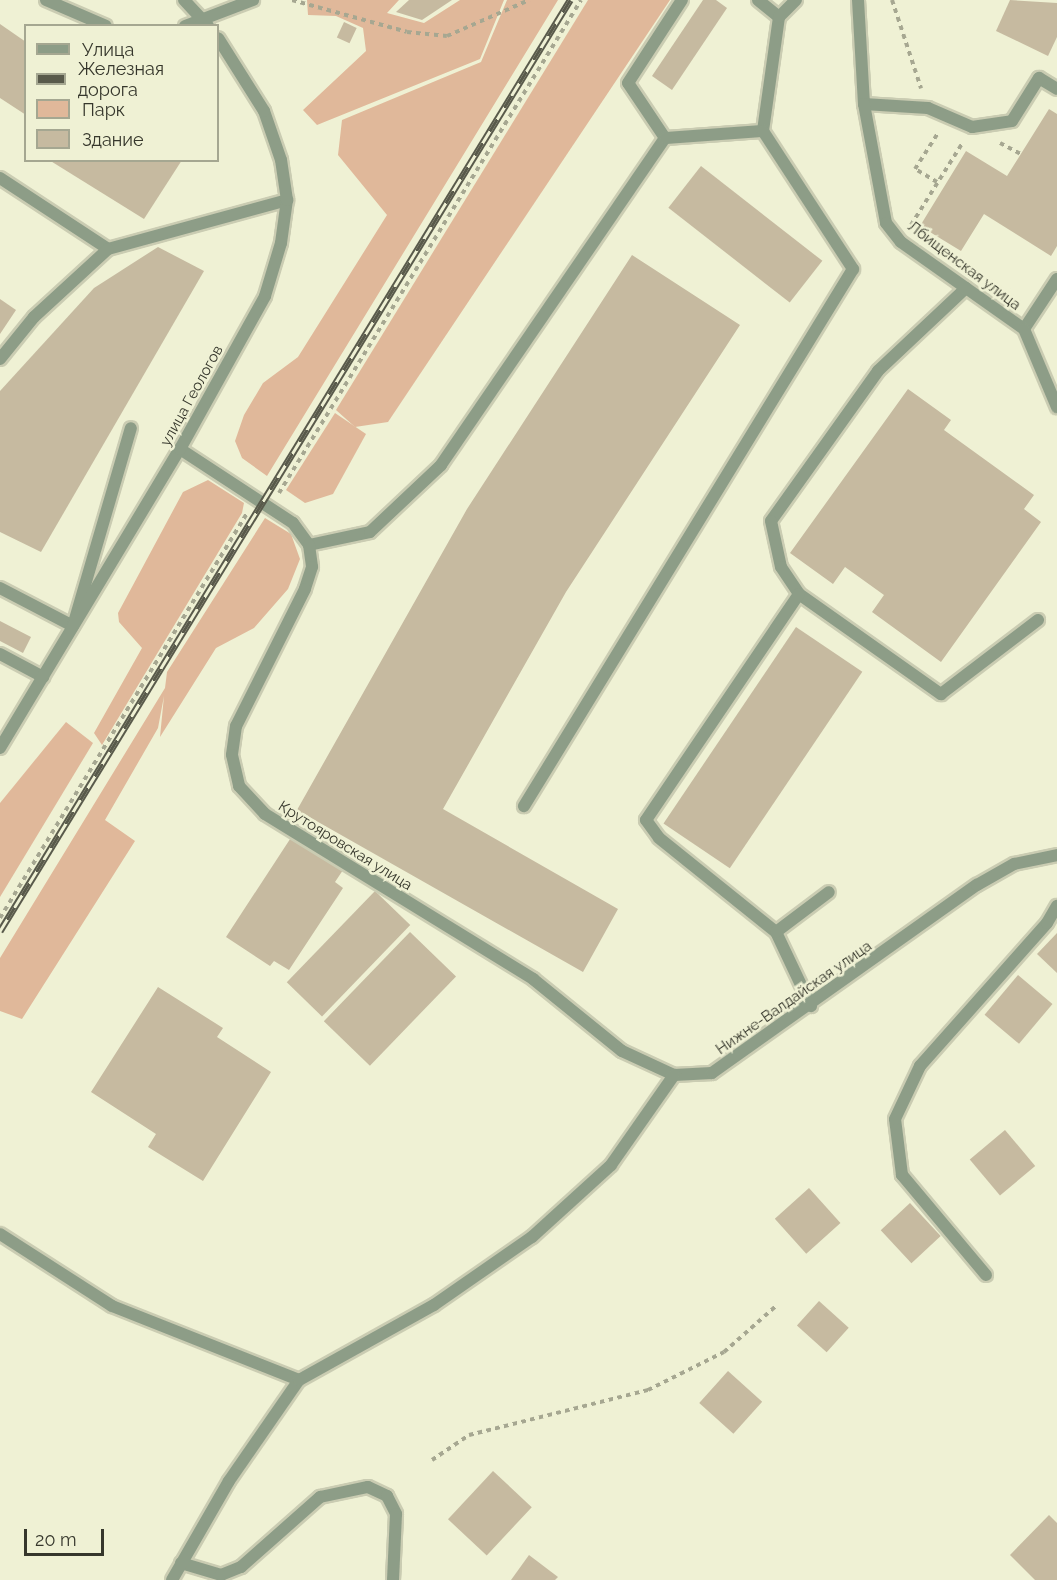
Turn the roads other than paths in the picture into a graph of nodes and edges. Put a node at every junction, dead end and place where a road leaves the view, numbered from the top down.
1 (46, 0) edge
2 (184, 0) edge
3 (253, 0) edge
4 (682, 0) edge
5 (758, 0) edge
6 (796, 0) edge
7 (858, 0) edge
8 (779, 17) junction
9 (204, 21) edge
10 (101, 24) edge
11 (219, 40) edge
12 (1057, 89) edge
13 (864, 104) junction
14 (763, 132) junction
15 (665, 138) junction
16 (0, 178) edge
17 (287, 200) junction
18 (108, 249) junction
19 (1057, 279) edge
20 (966, 288) junction
21 (1024, 329) junction
22 (0, 359) edge
23 (1056, 406) edge
24 (131, 428) dead end
25 (180, 449) junction
26 (309, 545) junction
27 (0, 588) edge
28 (799, 594) junction
29 (1038, 620) dead end
30 (73, 627) junction
31 (0, 654) edge
32 (43, 677) junction
33 (0, 748) edge
34 (524, 806) dead end
35 (1057, 855) edge
36 (829, 892) dead end
37 (1057, 906) edge
38 (776, 932) junction
39 (811, 1006) junction
40 (674, 1075) junction
41 (0, 1234) edge
42 (986, 1275) dead end
43 (299, 1380) junction
44 (181, 1563) junction
45 (172, 1580) edge
46 (393, 1580) edge

1 - 10 street
2 - 9 street
3 - 9 street
4 - 15 street
5 - 8 street
6 - 8 street
7 - 13 street, Лбищенская улица
8 - 14 street
11 - 17 street, улица Геологов
12 - 13 street
13 - 20 street, Лбищенская улица
14 - 15 street
14 - 34 street
15 - 26 street
16 - 18 street
17 - 18 street
17 - 25 street, улица Геологов
18 - 22 street
19 - 21 street
20 - 21 street, Лбищенская улица
20 - 28 street
21 - 23 street, Лбищенская улица
24 - 30 street
25 - 26 street
25 - 30 street, улица Геологов
26 - 40 street, Крутояровская улица
27 - 30 street
28 - 29 street
28 - 38 street
30 - 32 street, улица Геологов
31 - 32 street
32 - 33 street, улица Геологов
35 - 39 street, Нижне-Валдайская улица
36 - 38 street
37 - 42 street
38 - 39 street
39 - 40 street, Нижне-Валдайская улица
40 - 43 street
41 - 43 street
43 - 44 street
44 - 45 street
44 - 46 street

